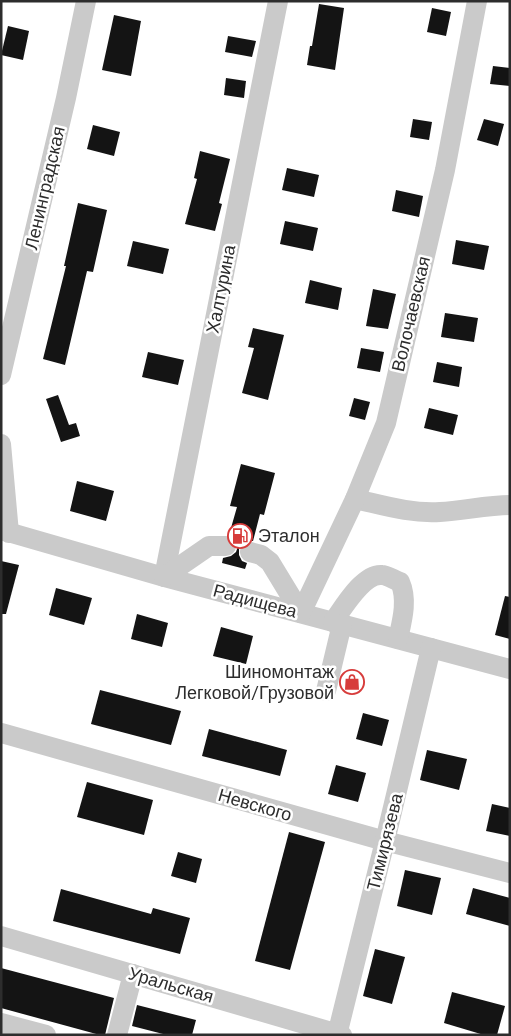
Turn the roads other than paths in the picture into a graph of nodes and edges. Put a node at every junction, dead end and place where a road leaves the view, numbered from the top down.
1 (86, 1) edge
2 (278, 1) edge
3 (477, 1) edge
4 (1, 375) edge
5 (1, 444) edge
6 (355, 499) junction
7 (510, 505) edge
8 (5, 531) edge
9 (226, 546) dead end
10 (250, 552) dead end
11 (164, 577) junction
12 (302, 614) junction
13 (337, 623) junction
14 (398, 639) junction
15 (432, 648) junction
16 (510, 669) edge
17 (326, 691) dead end
18 (1, 733) edge
19 (385, 841) junction
20 (510, 872) edge
21 (1, 936) edge
22 (132, 974) junction
23 (1, 1023) edge
24 (338, 1034) edge
25 (46, 1035) edge
26 (117, 1035) edge

1 - 4 street, Ленинградская
2 - 11 street, Халтурина
3 - 6 street, Волочаевская
5 - 8 street
6 - 7 street
6 - 12 street, Волочаевская
8 - 11 street, Радищева
9 - 11 street
10 - 12 street
11 - 12 street, Радищева
12 - 13 street, Радищева
13 - 14 street, Радищева
13 - 14 street
13 - 17 street
14 - 15 street, Радищева
15 - 16 street, Радищева
15 - 19 street, Тимирязева
18 - 19 street, Невского
19 - 20 street, Невского
19 - 24 street, Тимирязева
21 - 22 street, Уральская
22 - 24 street, Уральская
22 - 26 street
23 - 25 street

